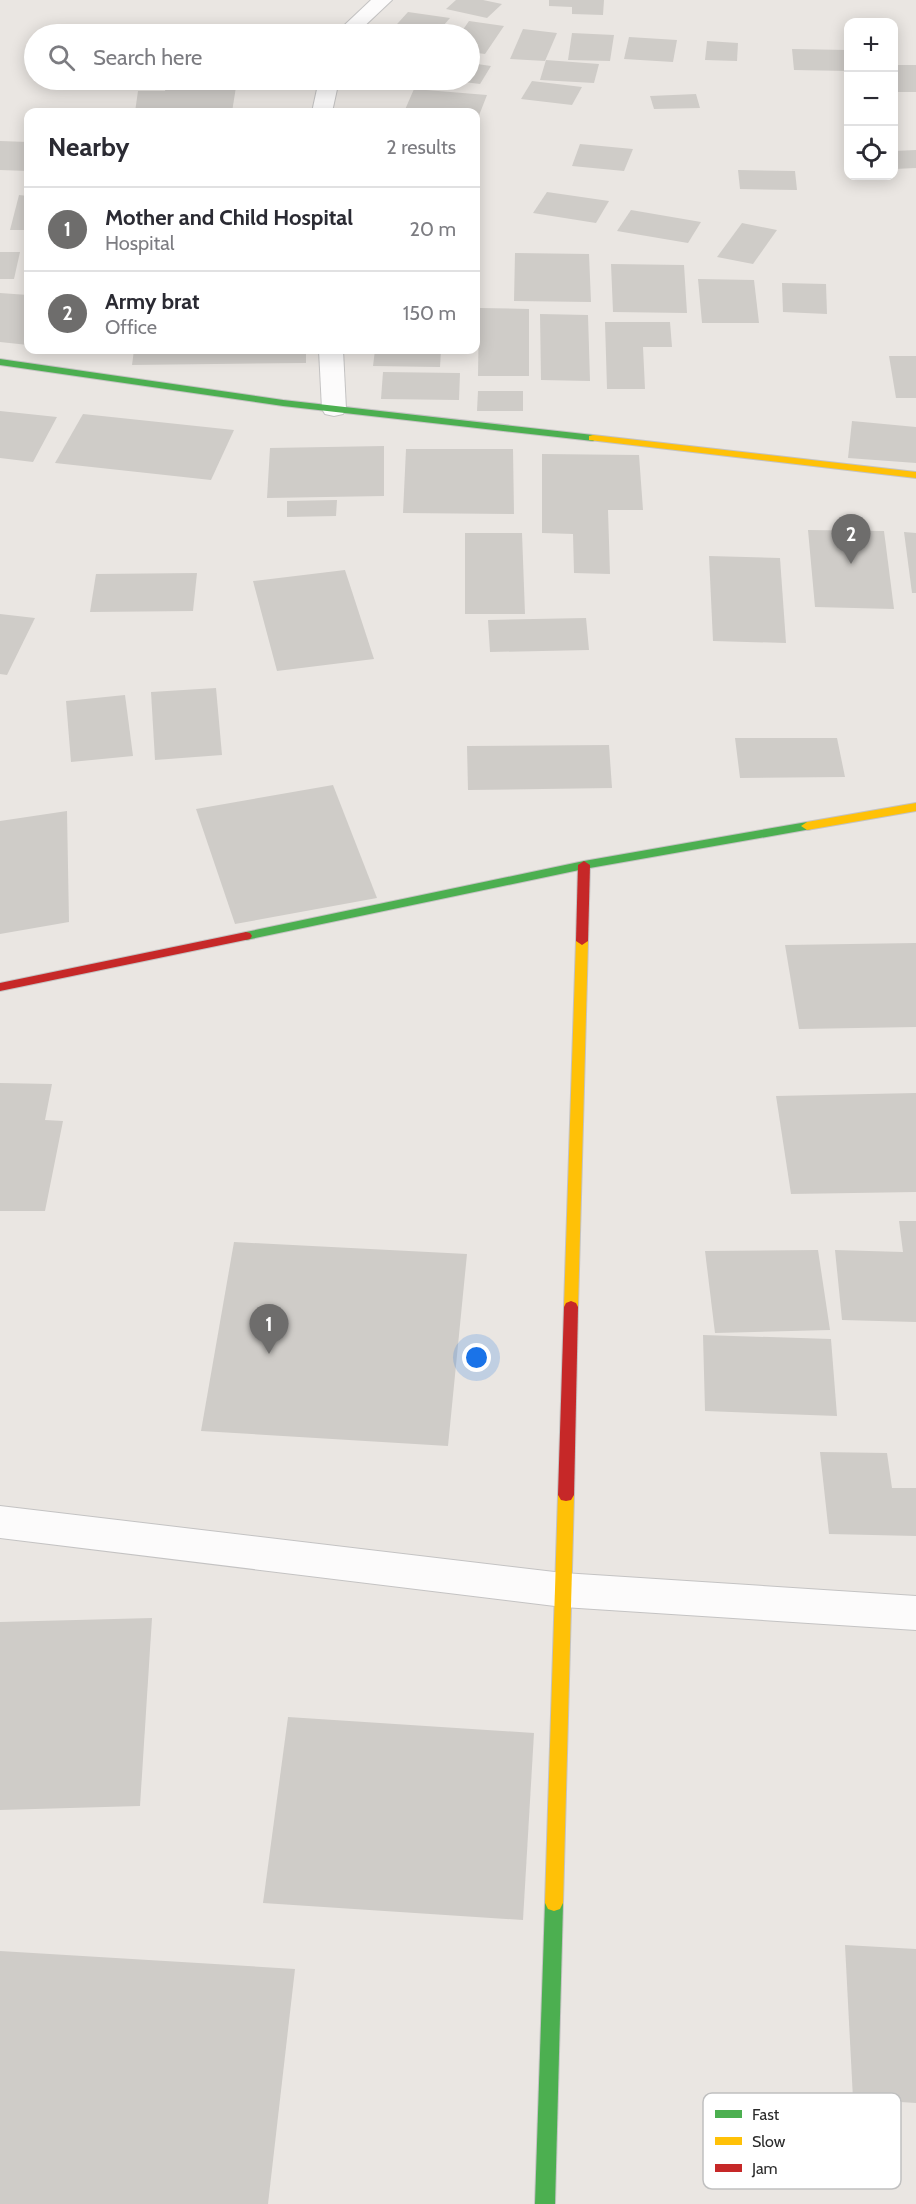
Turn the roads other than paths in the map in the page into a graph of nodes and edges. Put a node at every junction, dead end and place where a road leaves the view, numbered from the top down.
1 (382, 0) edge
2 (356, 24) edge
3 (327, 90) edge
4 (323, 108) edge
5 (331, 354) edge
6 (0, 362) edge
7 (334, 409) junction
8 (916, 475) edge
9 (916, 807) edge
10 (584, 865) junction
11 (0, 987) edge
12 (0, 1522) edge
13 (563, 1590) junction
14 (916, 1613) edge
15 (545, 2204) edge

1 - 2 street
3 - 4 street
5 - 7 street
6 - 7 street
7 - 8 street
9 - 10 street
10 - 11 street
10 - 13 street
12 - 13 street
13 - 14 street
13 - 15 street

